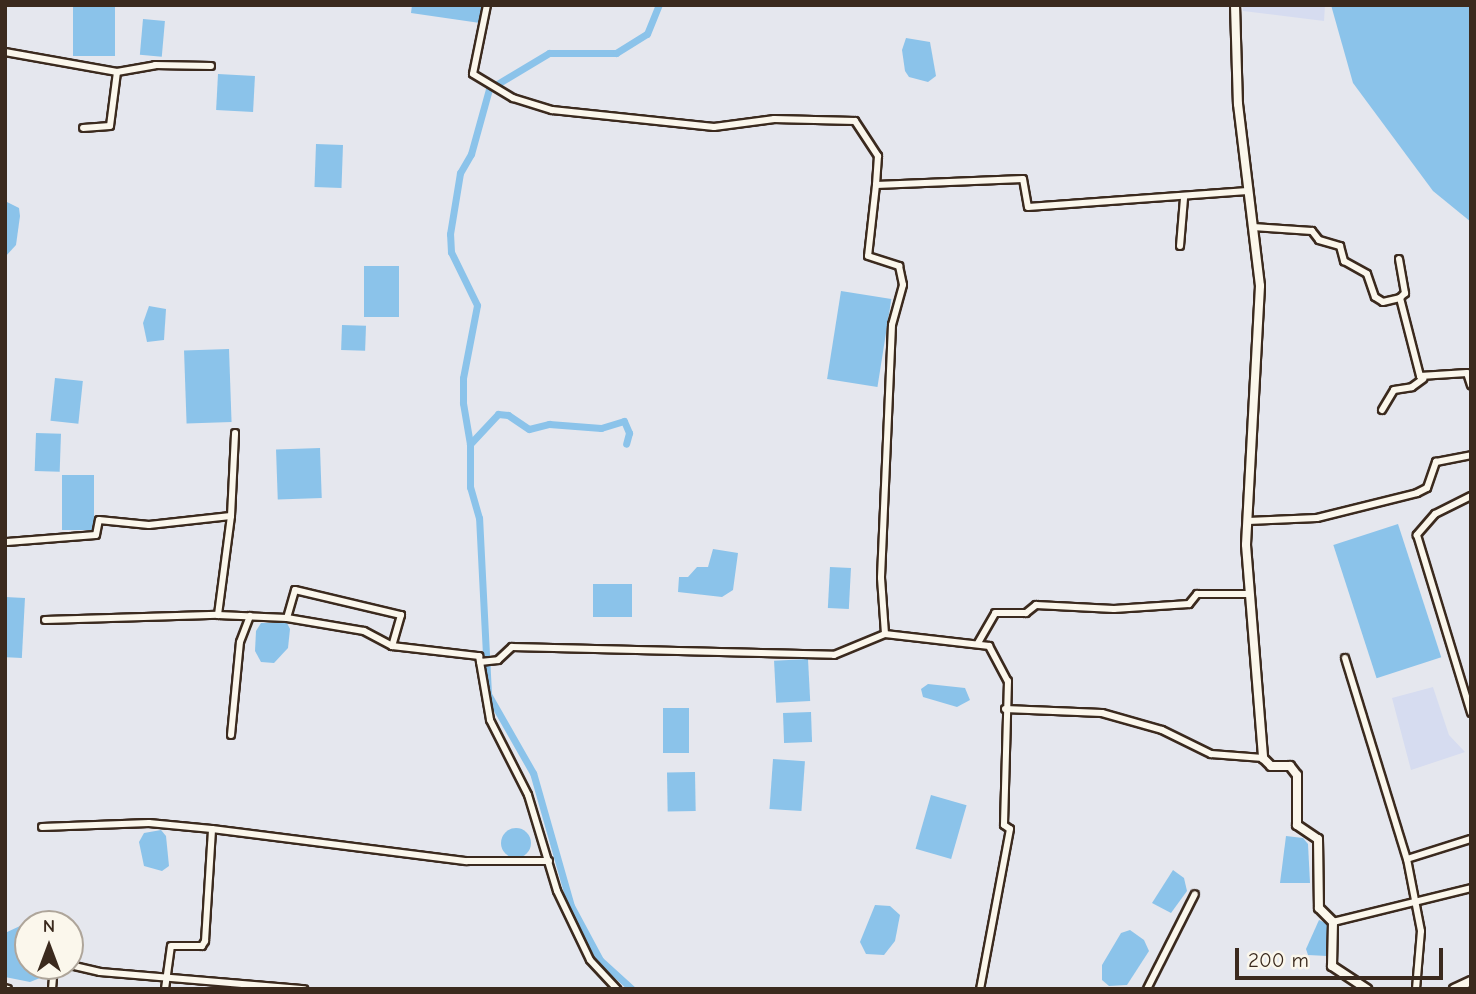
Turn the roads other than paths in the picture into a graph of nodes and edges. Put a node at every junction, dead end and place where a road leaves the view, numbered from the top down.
1 (487, 5) edge
2 (1235, 5) edge
3 (5, 52) edge
4 (211, 66) dead end
5 (117, 72) junction
6 (83, 128) dead end
7 (876, 185) junction
8 (1247, 191) junction
9 (1184, 198) junction
10 (1253, 227) junction
11 (1180, 246) dead end
12 (1399, 259) dead end
13 (1400, 298) junction
14 (1423, 379) junction
15 (1471, 385) edge
16 (1382, 410) dead end
17 (235, 433) dead end
18 (1471, 455) edge
19 (1471, 496) edge
20 (231, 516) junction
21 (1248, 521) junction
22 (7, 542) edge
23 (1248, 594) junction
24 (218, 615) junction
25 (250, 616) junction
26 (287, 618) junction
27 (45, 620) dead end
28 (885, 634) junction
29 (978, 643) junction
30 (392, 646) junction
31 (1345, 658) dead end
32 (480, 662) junction
33 (1006, 709) junction
34 (1471, 713) edge
35 (231, 735) dead end
36 (1263, 758) junction
37 (42, 827) dead end
38 (212, 829) junction
39 (1471, 839) edge
40 (1408, 859) junction
41 (549, 861) junction
42 (1471, 888) edge
43 (1195, 894) dead end
44 (1419, 903) junction
45 (1333, 922) junction
46 (84, 966) edge
47 (166, 975) junction
48 (1471, 981) edge
49 (165, 989) edge
50 (304, 989) edge
51 (617, 989) edge
52 (980, 989) edge
53 (1147, 989) edge
54 (1367, 989) edge
55 (1416, 989) edge
56 (1454, 989) edge

1 - 7 street
2 - 8 street
3 - 5 street
4 - 5 street
5 - 6 street
7 - 9 street
7 - 28 street
8 - 9 street
8 - 10 street
9 - 11 street
10 - 13 street
10 - 21 street
12 - 13 street
13 - 14 street
14 - 15 street
14 - 16 street
17 - 20 street
18 - 21 street
19 - 34 street
20 - 22 street
20 - 24 street
21 - 23 street
23 - 29 street
23 - 36 street
24 - 25 street
24 - 27 street
25 - 26 street
25 - 35 street
26 - 30 street
26 - 30 street
28 - 29 street
28 - 32 street
29 - 33 street
30 - 32 street
31 - 40 street
32 - 41 street
33 - 36 street
33 - 52 street
36 - 45 street
37 - 38 street
38 - 41 street
38 - 47 street
39 - 40 street
40 - 44 street
41 - 51 street
42 - 44 street
43 - 53 street
44 - 45 street
44 - 55 street
45 - 54 street
46 - 47 street
47 - 49 street
47 - 50 street
48 - 56 street

